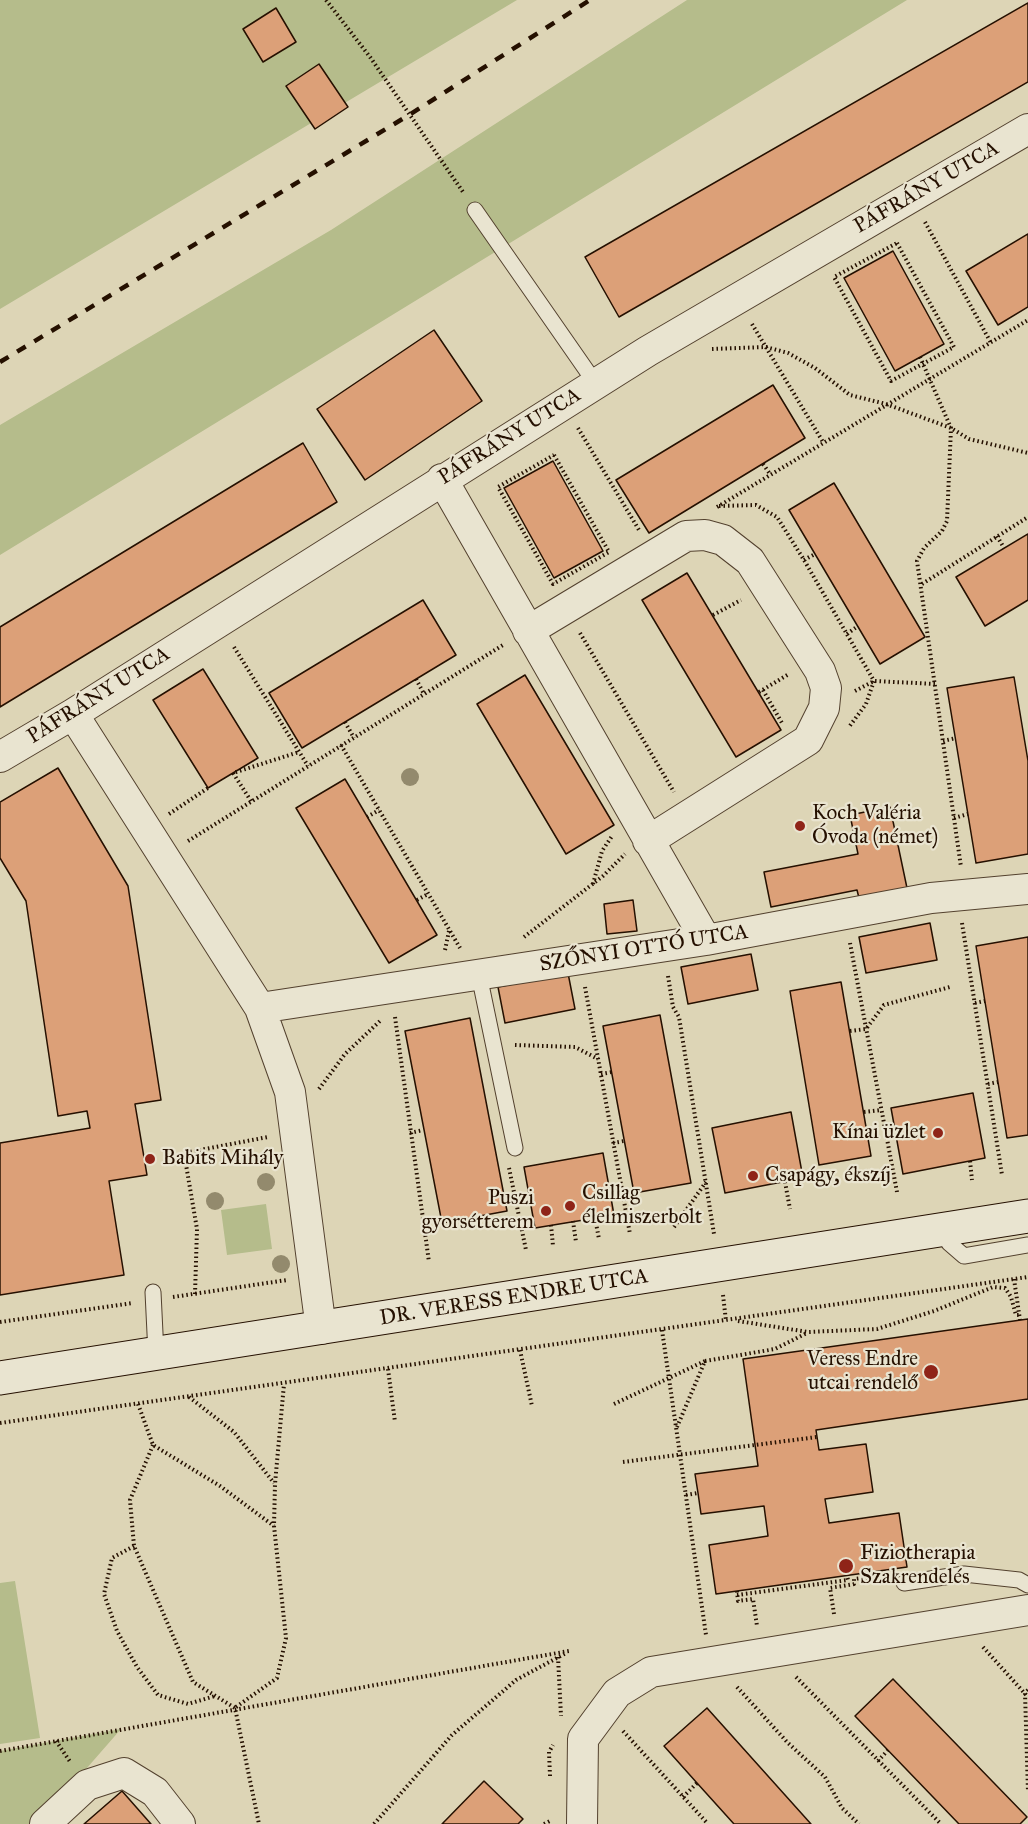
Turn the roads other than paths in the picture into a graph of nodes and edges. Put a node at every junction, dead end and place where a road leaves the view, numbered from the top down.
1 (1028, 129) edge
2 (475, 210) road end
3 (596, 384) junction
4 (442, 479) junction
5 (517, 637) junction
6 (73, 714) junction
7 (0, 757) edge
8 (638, 846) junction
9 (1028, 889) edge
10 (706, 940) junction
11 (472, 965) junction
12 (260, 1008) junction
13 (511, 1152) road end
14 (1028, 1216) edge
15 (941, 1229) junction
16 (1028, 1245) edge
17 (153, 1292) dead end
18 (321, 1329) junction
19 (156, 1354) junction
20 (0, 1378) edge
21 (904, 1583) dead end
22 (1028, 1585) edge
23 (1028, 1610) edge
24 (45, 1824) edge
25 (180, 1824) edge
26 (582, 1824) edge

1 - 3 street, PÁFRÁNY UTCA
2 - 3 lane
3 - 4 street, PÁFRÁNY UTCA
4 - 5 street
4 - 6 street, PÁFRÁNY UTCA
5 - 8 street
5 - 8 street
6 - 7 street, PÁFRÁNY UTCA
6 - 12 street
8 - 10 street
9 - 10 street, SZŐNYI OTTÓ UTCA
10 - 11 street, SZŐNYI OTTÓ UTCA
11 - 12 street, SZŐNYI OTTÓ UTCA
11 - 13 lane
12 - 18 street
14 - 15 street, DR. VERESS ENDRE UTCA
15 - 16 lane
15 - 18 street, DR. VERESS ENDRE UTCA
17 - 19 lane
18 - 19 street, DR. VERESS ENDRE UTCA
19 - 20 street, DR. VERESS ENDRE UTCA
21 - 22 lane
23 - 26 street
24 - 25 street

